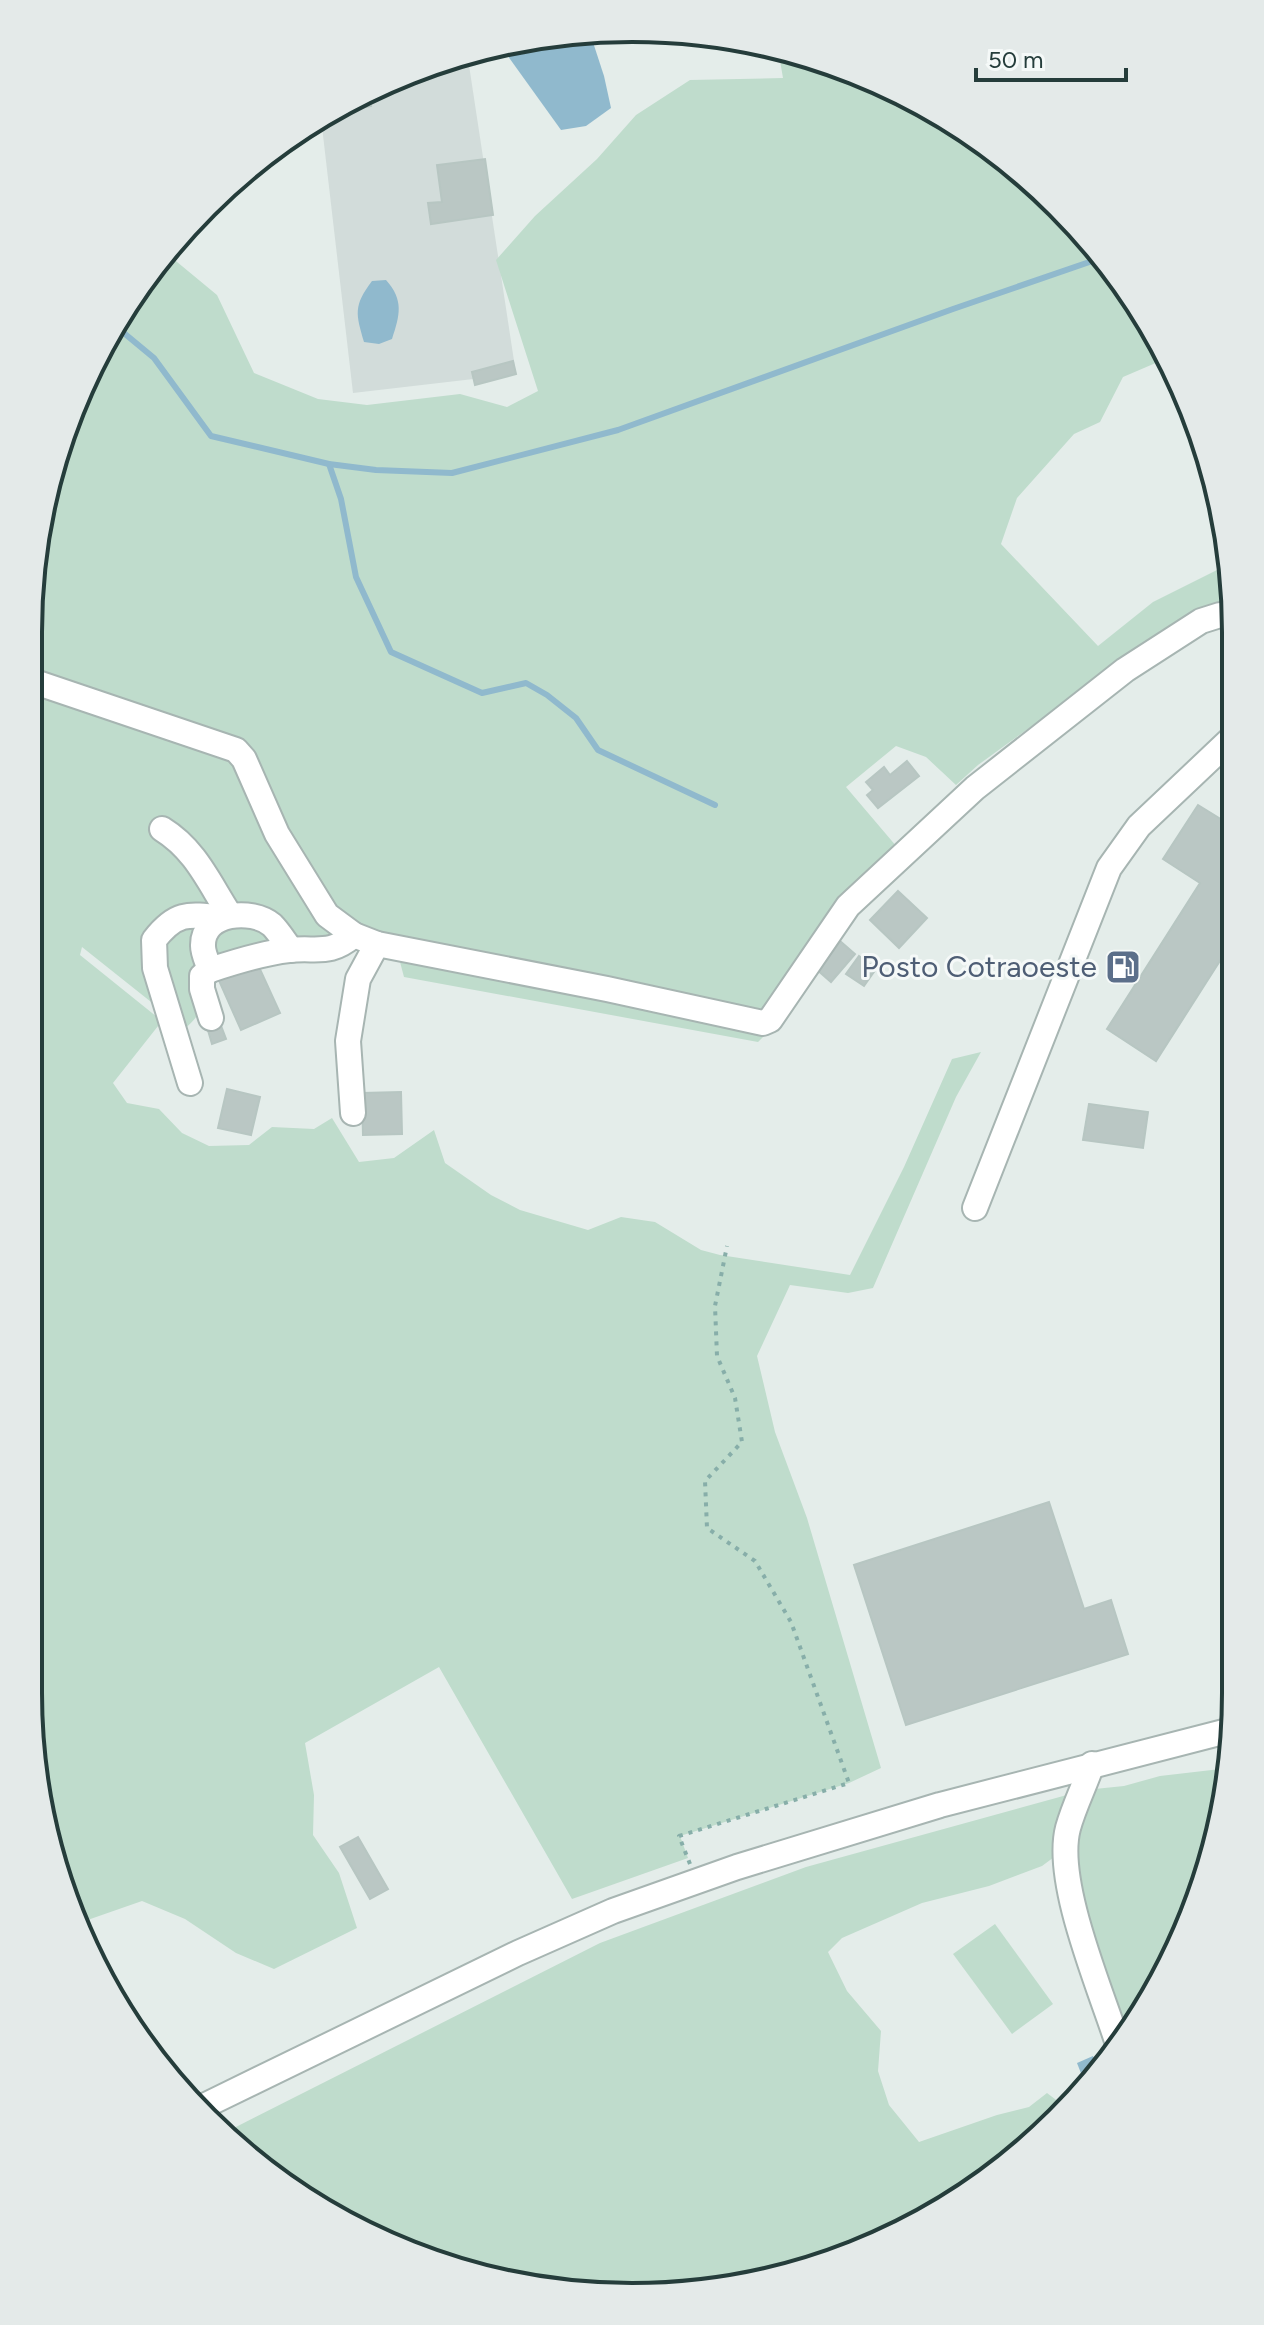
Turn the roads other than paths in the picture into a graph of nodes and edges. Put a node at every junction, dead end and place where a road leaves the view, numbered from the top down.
1 (1222, 615) edge
2 (42, 684) edge
3 (1222, 748) edge
4 (162, 829) dead end
5 (225, 917) junction
6 (354, 935) junction
7 (377, 944) junction
8 (291, 950) junction
9 (210, 970) junction
10 (211, 1018) dead end
11 (190, 1083) dead end
12 (353, 1113) dead end
13 (975, 1208) dead end
14 (1221, 1732) edge
15 (1092, 1764) junction
16 (1114, 2033) edge
17 (209, 2104) edge

1 - 7 street
2 - 6 street
3 - 13 street
4 - 5 street
5 - 8 street
5 - 9 street
5 - 11 street
6 - 7 street
6 - 8 street
7 - 12 street
8 - 9 street
9 - 10 street
14 - 15 street
15 - 16 street
15 - 17 street

